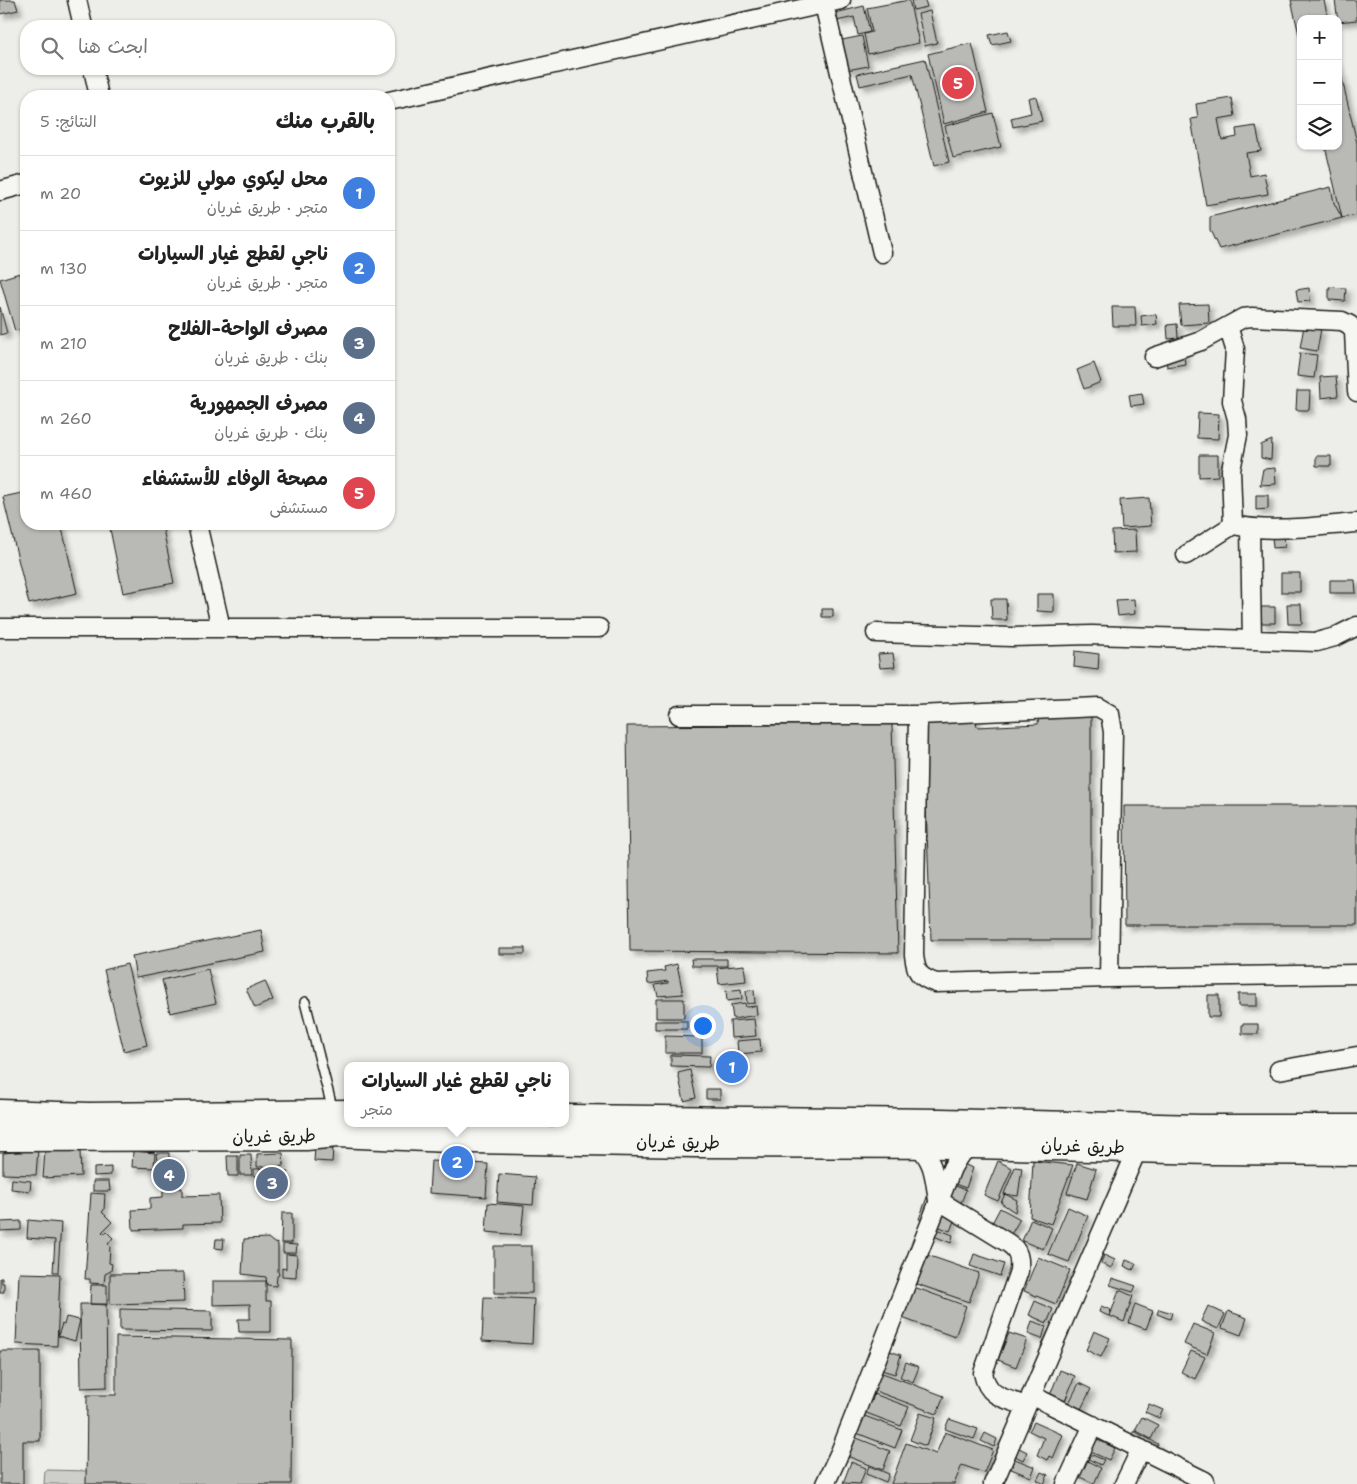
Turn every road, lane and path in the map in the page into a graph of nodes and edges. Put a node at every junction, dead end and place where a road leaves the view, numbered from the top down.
1 (78, 0) edge
2 (841, 0) edge
3 (823, 2) edge
4 (83, 20) edge
5 (95, 75) edge
6 (98, 90) edge
7 (395, 100) edge
8 (20, 185) edge
9 (0, 190) edge
10 (882, 253) dead end
11 (1228, 326) junction
12 (1154, 357) dead end
13 (1357, 392) edge
14 (1357, 523) edge
15 (1242, 527) junction
16 (198, 530) edge
17 (1186, 555) dead end
18 (1357, 626) edge
19 (0, 628) edge
20 (221, 628) junction
21 (599, 628) dead end
22 (876, 633) dead end
23 (1252, 640) junction
24 (679, 715) dead end
25 (918, 715) junction
26 (1357, 974) edge
27 (1109, 978) junction
28 (305, 1002) dead end
29 (1357, 1056) edge
30 (1279, 1070) dead end
31 (0, 1114) edge
32 (569, 1120) edge
33 (339, 1121) edge
34 (383, 1127) edge
35 (1357, 1129) edge
36 (0, 1137) edge
37 (916, 1144) junction
38 (973, 1144) junction
39 (1138, 1148) junction
40 (1357, 1151) edge
41 (938, 1200) junction
42 (1029, 1400) junction
43 (1093, 1425) junction
44 (1141, 1449) junction
45 (1205, 1481) dead end
46 (826, 1484) edge
47 (993, 1484) edge
48 (1066, 1484) edge
49 (1124, 1484) edge

1 - 4 street
2 - 3 street
3 - 7 street
3 - 10 street
5 - 6 street
8 - 9 street
11 - 12 street
11 - 13 street
11 - 15 street
14 - 15 street
15 - 17 street
15 - 23 street
16 - 20 street
18 - 23 street
19 - 20 street
20 - 21 street
22 - 23 street
24 - 25 street
25 - 27 street
25 - 27 street
26 - 27 street
28 - 33 lane
29 - 30 street
31 - 33 highway, طريق غريان
32 - 35 highway, طريق غريان
33 - 36 highway, طريق غريان
34 - 37 highway, طريق غريان
37 - 38 highway, طريق غريان
37 - 41 street
38 - 39 highway, طريق غريان
38 - 41 street
39 - 40 highway, طريق غريان
39 - 42 street
41 - 42 street
41 - 46 street
42 - 43 street
42 - 47 street
43 - 44 street
43 - 48 street
44 - 45 street
44 - 49 street

